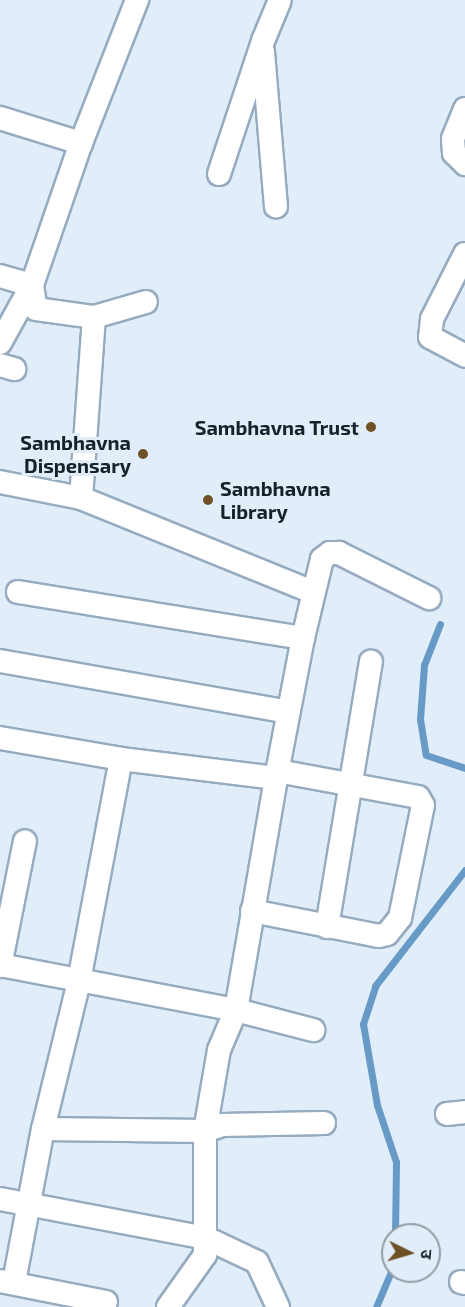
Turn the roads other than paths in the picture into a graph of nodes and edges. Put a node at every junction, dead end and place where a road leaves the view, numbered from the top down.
1 (137, 0) edge
2 (280, 0) edge
3 (263, 41) junction
4 (465, 110) edge
5 (0, 118) edge
6 (81, 143) junction
7 (465, 164) edge
8 (219, 174) dead end
9 (276, 206) dead end
10 (464, 258) edge
11 (0, 276) edge
12 (32, 285) junction
13 (146, 302) dead end
14 (94, 317) junction
15 (0, 343) edge
16 (465, 356) edge
17 (0, 482) edge
18 (81, 498) junction
19 (18, 592) dead end
20 (312, 592) junction
21 (429, 598) dead end
22 (303, 638) junction
23 (0, 661) edge
24 (371, 662) dead end
25 (289, 712) junction
26 (0, 738) edge
27 (121, 759) junction
28 (277, 774) junction
29 (353, 785) junction
30 (25, 841) dead end
31 (252, 911) junction
32 (327, 927) junction
33 (0, 965) edge
34 (79, 981) junction
35 (236, 1010) junction
36 (313, 1030) dead end
37 (324, 1123) dead end
38 (43, 1129) junction
39 (205, 1131) junction
40 (0, 1199) edge
41 (26, 1206) junction
42 (206, 1238) junction
43 (7, 1282) edge
44 (106, 1302) dead end
45 (168, 1307) edge
46 (278, 1307) edge

1 - 6 street
2 - 3 street
3 - 8 street
3 - 9 street
4 - 7 street
5 - 6 street
6 - 12 street
10 - 16 street
11 - 12 street
12 - 14 street
12 - 15 street
13 - 14 street
14 - 18 street
17 - 18 street
18 - 20 street
19 - 22 street
20 - 21 street
20 - 22 street
22 - 25 street
23 - 25 street
24 - 29 street
25 - 28 street
26 - 27 street
27 - 28 street
27 - 34 street
28 - 29 street
28 - 31 street
29 - 32 street
29 - 32 street
30 - 33 street
31 - 32 street
31 - 35 street
33 - 34 street
34 - 35 street
34 - 38 street
35 - 36 street
35 - 39 street
37 - 39 street
38 - 39 street
38 - 41 street
39 - 42 street
40 - 41 street
41 - 42 street
41 - 43 street
42 - 45 street
42 - 46 street
43 - 44 street

